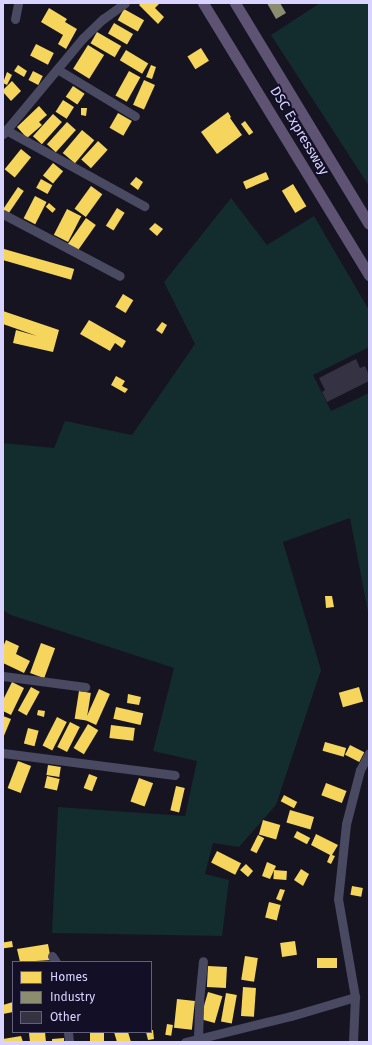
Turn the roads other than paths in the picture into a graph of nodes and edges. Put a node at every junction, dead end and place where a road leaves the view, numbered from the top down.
1 (18, 3) edge
2 (125, 3) edge
3 (203, 3) edge
4 (235, 3) edge
5 (15, 19) dead end
6 (57, 69) junction
7 (135, 116) dead end
8 (5, 132) edge
9 (144, 206) dead end
10 (3, 214) edge
11 (369, 224) edge
12 (369, 275) edge
13 (120, 276) dead end
14 (3, 676) edge
15 (85, 687) dead end
16 (369, 752) edge
17 (3, 753) edge
18 (175, 775) dead end
19 (203, 961) dead end
20 (355, 997) junction
21 (198, 1038) junction
22 (216, 1038) edge
23 (184, 1042) edge
24 (353, 1042) edge

1 - 5 street
2 - 6 street
3 - 12 main road, DSC Expressway
4 - 11 main road, DSC Expressway
6 - 7 street
6 - 8 street
8 - 9 street
10 - 13 street
14 - 15 street
16 - 20 street
17 - 18 street
19 - 21 street
20 - 22 street
20 - 24 street
21 - 22 street
21 - 23 street

